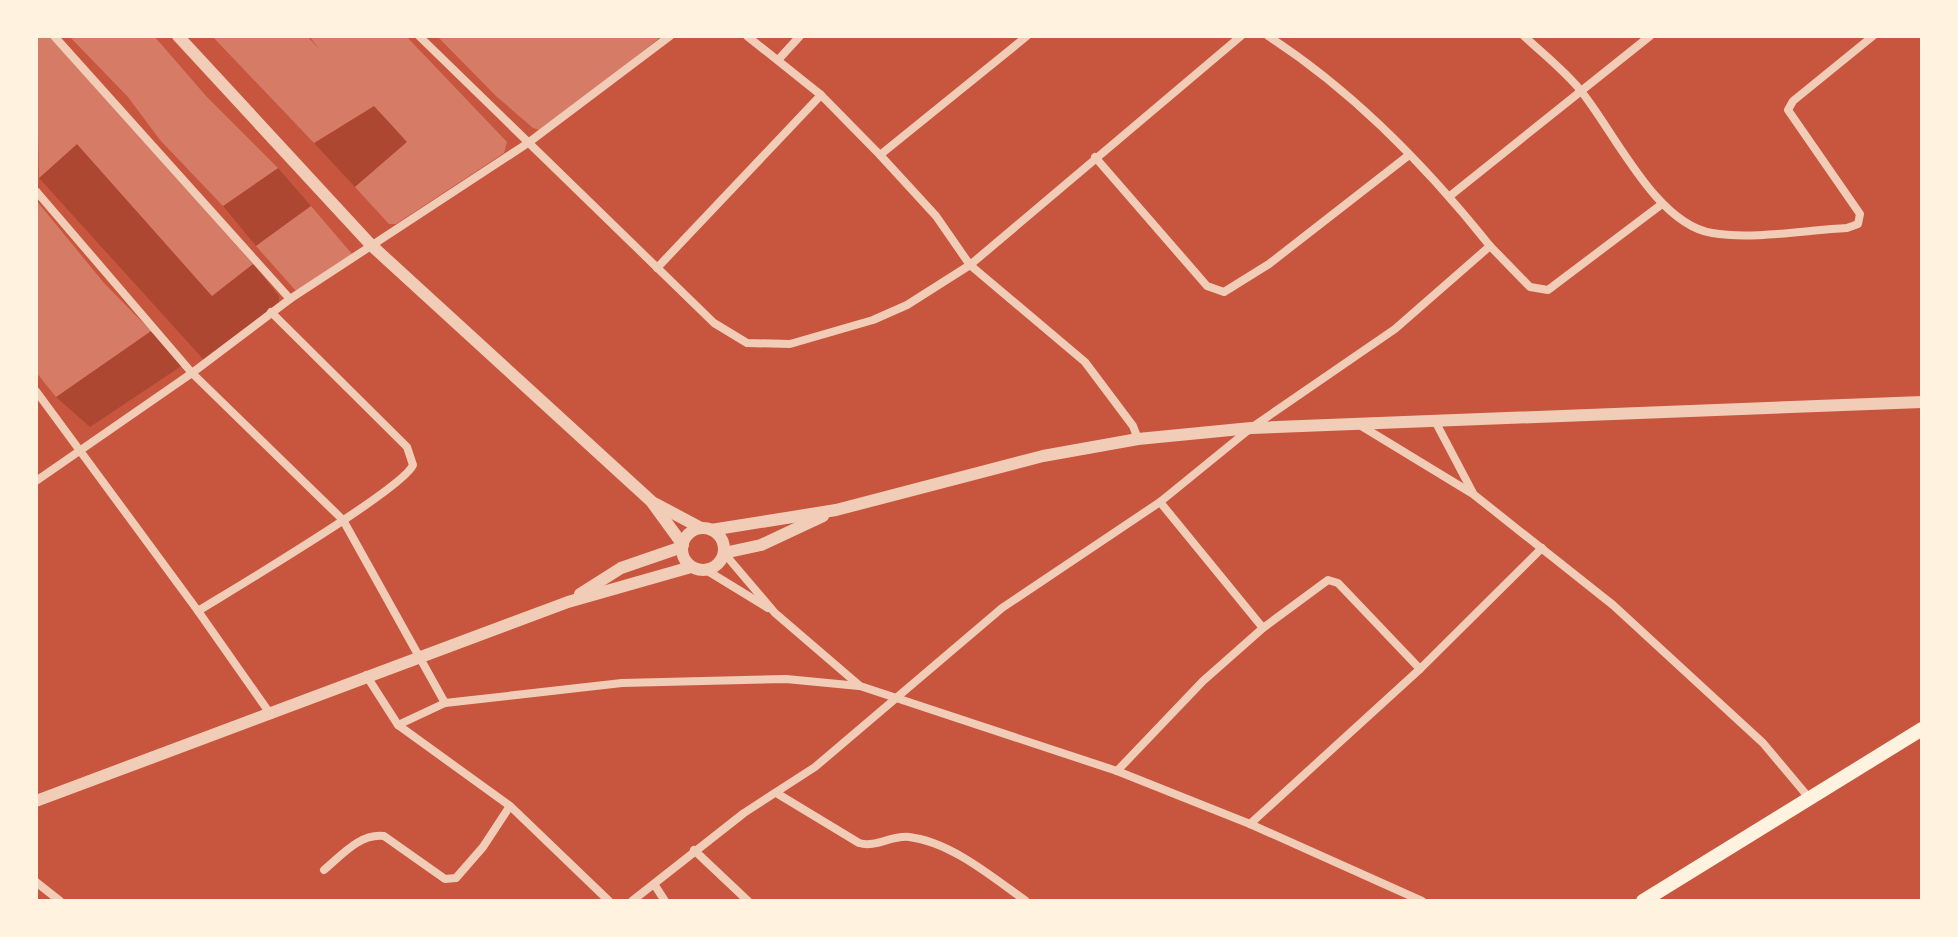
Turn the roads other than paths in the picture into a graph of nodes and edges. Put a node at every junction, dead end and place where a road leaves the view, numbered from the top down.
1 (54, 36) edge
2 (178, 36) edge
3 (419, 36) edge
4 (670, 36) edge
5 (747, 36) edge
6 (800, 36) edge
7 (1027, 36) edge
8 (1241, 36) edge
9 (1268, 36) edge
10 (1524, 36) edge
11 (1650, 36) edge
12 (1873, 36) edge
13 (778, 60) junction
14 (1580, 89) junction
15 (821, 95) junction
16 (528, 143) junction
17 (880, 155) junction
18 (1409, 155) junction
19 (1095, 157) junction
20 (36, 191) edge
21 (1451, 195) junction
22 (1662, 204) junction
23 (371, 245) junction
24 (1490, 246) junction
25 (970, 265) junction
26 (657, 268) junction
27 (290, 299) junction
28 (271, 312) junction
29 (192, 373) junction
30 (36, 391) edge
31 (1922, 402) edge
32 (1435, 421) junction
33 (1356, 423) junction
34 (1251, 428) junction
35 (1138, 439) junction
36 (83, 450) junction
37 (36, 481) edge
38 (1473, 494) junction
39 (651, 501) junction
40 (1160, 502) junction
41 (836, 510) junction
42 (343, 520) junction
43 (706, 529) junction
44 (682, 546) junction
45 (1542, 548) junction
46 (724, 553) junction
47 (691, 567) junction
48 (706, 570) junction
49 (568, 602) junction
50 (198, 611) junction
51 (775, 613) junction
52 (1263, 628) junction
53 (419, 656) junction
54 (1420, 669) junction
55 (366, 675) junction
56 (860, 686) junction
57 (896, 695) junction
58 (445, 703) junction
59 (271, 715) junction
60 (398, 725) junction
61 (1922, 729) edge
62 (1117, 771) junction
63 (778, 794) junction
64 (1811, 799) junction
65 (36, 801) edge
66 (510, 806) junction
67 (1250, 824) junction
68 (694, 850) junction
69 (324, 870) dead end
70 (36, 882) edge
71 (654, 884) junction
72 (60, 901) edge
73 (609, 901) edge
74 (632, 901) edge
75 (665, 901) edge
76 (748, 901) edge
77 (1026, 901) edge
78 (1422, 901) edge
79 (1643, 901) edge

1 - 27 street
2 - 23 street
3 - 16 street
4 - 16 street
5 - 13 street
6 - 13 street
7 - 17 street
8 - 19 street
9 - 18 street
10 - 14 street
11 - 14 street
12 - 22 street
13 - 15 street
14 - 21 street
14 - 22 street
15 - 17 street
15 - 26 street
16 - 23 street
16 - 26 street
17 - 25 street
18 - 19 street
18 - 21 street
19 - 25 street
20 - 29 street
21 - 24 street
22 - 24 street
23 - 27 street
23 - 39 street
24 - 34 street
25 - 26 street
25 - 35 street
27 - 28 street
28 - 29 street
28 - 42 street
29 - 36 street
29 - 42 street
30 - 36 street
31 - 32 street
32 - 33 street
32 - 38 street
33 - 34 street
33 - 38 street
34 - 35 street
34 - 40 street
35 - 41 street
36 - 37 street
36 - 50 street
38 - 45 street
39 - 43 street
39 - 44 street
40 - 52 street
40 - 57 street
41 - 43 street
41 - 46 street
42 - 50 street
42 - 53 street
43 - 44 street
43 - 46 street
44 - 47 street
44 - 49 street
45 - 54 street
45 - 64 street
46 - 48 street
46 - 51 street
47 - 48 street
47 - 49 street
48 - 51 street
49 - 53 street
50 - 59 street
51 - 56 street
52 - 54 street
52 - 62 street
53 - 55 street
53 - 58 street
54 - 67 street
55 - 59 street
55 - 60 street
56 - 57 street
56 - 58 street
57 - 62 street
57 - 63 street
58 - 60 street
59 - 65 street
60 - 66 street
61 - 64 main road
62 - 67 street
63 - 68 street
63 - 77 street
64 - 79 main road
66 - 69 street
66 - 73 street
67 - 78 street
68 - 71 street
68 - 76 street
70 - 72 street
71 - 74 street
71 - 75 street

